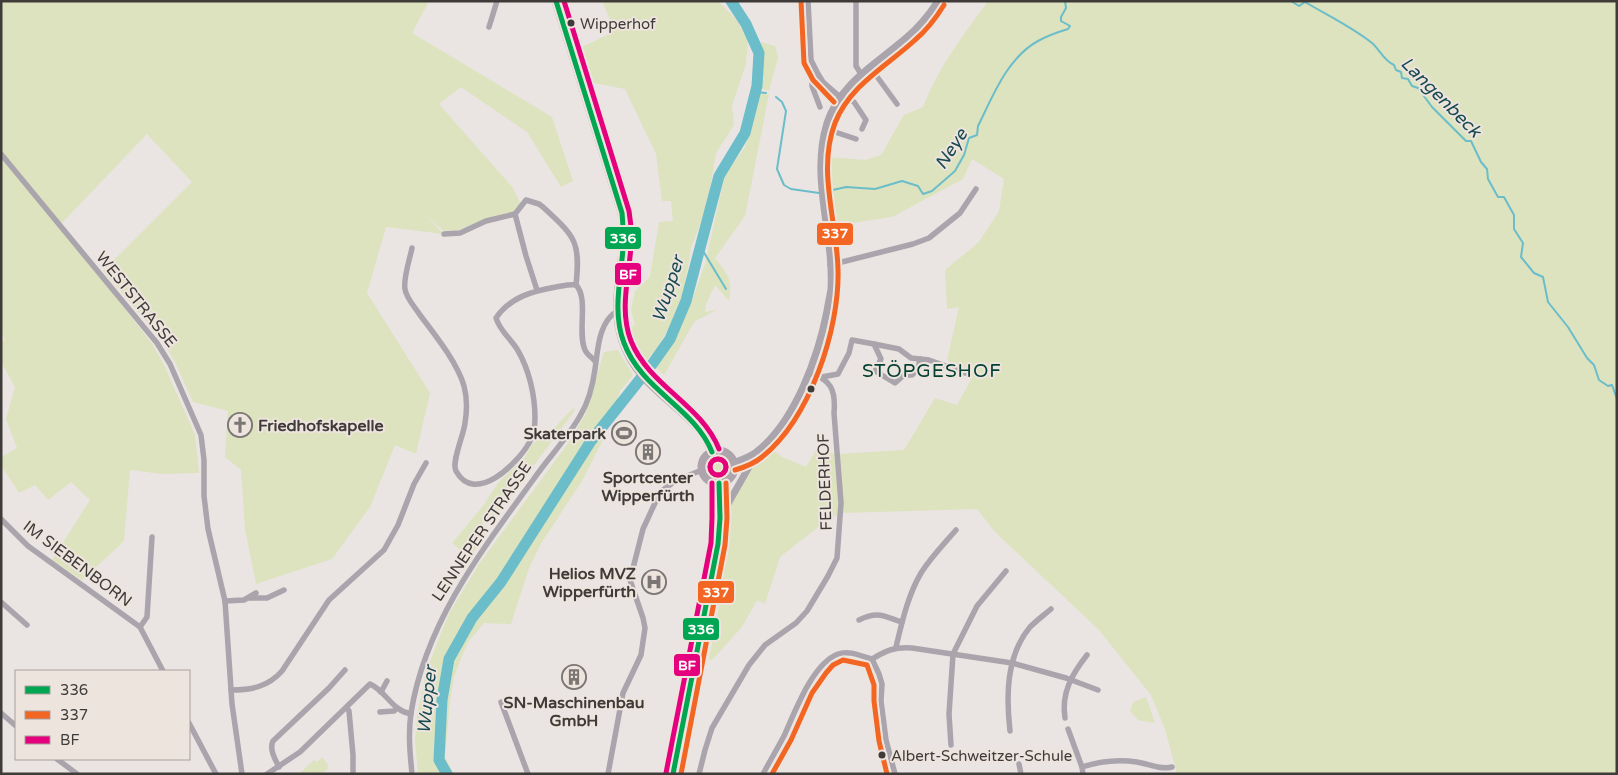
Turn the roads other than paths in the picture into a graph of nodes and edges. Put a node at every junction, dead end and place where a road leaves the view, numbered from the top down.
1 (497, 1) edge
2 (556, 1) edge
3 (808, 1) edge
4 (856, 1) edge
5 (938, 1) edge
6 (489, 26) dead end
7 (870, 67) junction
8 (818, 74) junction
9 (861, 74) junction
10 (839, 96) junction
11 (897, 104) dead end
12 (820, 107) dead end
13 (826, 129) junction
14 (862, 129) dead end
15 (856, 139) dead end
16 (1, 154) edge
17 (976, 189) dead end
18 (515, 214) junction
19 (444, 234) dead end
20 (412, 248) dead end
21 (830, 265) junction
22 (576, 285) junction
23 (537, 290) junction
24 (617, 311) junction
25 (874, 344) junction
26 (920, 359) junction
27 (595, 361) junction
28 (809, 373) junction
29 (968, 374) dead end
30 (822, 377) junction
31 (758, 451) junction
32 (712, 452) junction
33 (426, 462) dead end
34 (733, 462) junction
35 (702, 470) junction
36 (719, 483) junction
37 (720, 518) junction
38 (1, 519) edge
39 (956, 530) dead end
40 (152, 537) dead end
41 (1006, 571) dead end
42 (284, 590) dead end
43 (256, 593) dead end
44 (249, 598) junction
45 (225, 601) junction
46 (1, 602) edge
47 (1051, 610) dead end
48 (859, 620) dead end
49 (902, 622) junction
50 (26, 625) dead end
51 (140, 627) junction
52 (896, 647) junction
53 (953, 654) junction
54 (1087, 655) dead end
55 (872, 658) junction
56 (1012, 663) junction
57 (162, 670) edge
58 (345, 670) dead end
59 (1070, 679) junction
60 (387, 681) dead end
61 (231, 690) junction
62 (1098, 690) dead end
63 (381, 692) junction
64 (501, 702) dead end
65 (347, 708) junction
66 (397, 708) junction
67 (380, 712) dead end
68 (1, 713) edge
69 (410, 714) junction
70 (1065, 718) dead end
71 (15, 725) edge
72 (190, 725) edge
73 (1068, 729) dead end
74 (1010, 731) dead end
75 (951, 746) dead end
76 (58, 760) edge
77 (1019, 764) dead end
78 (1082, 766) junction
79 (279, 767) junction
80 (1172, 767) dead end
81 (77, 774) edge
82 (216, 774) edge
83 (242, 774) edge
84 (267, 774) edge
85 (353, 774) edge
86 (412, 774) edge
87 (528, 774) edge
88 (608, 774) edge
89 (673, 774) edge
90 (699, 774) edge
91 (763, 774) edge
92 (895, 774) edge
93 (1021, 774) edge
94 (1083, 774) edge

1 - 6 street
2 - 24 main road
3 - 8 street
4 - 9 street
5 - 7 street
7 - 9 street
7 - 11 street
8 - 10 street
8 - 12 street
9 - 10 street
10 - 13 street
10 - 14 street
13 - 15 street
13 - 21 street
16 - 45 street, WESTSTRASSE
17 - 21 street
18 - 19 street
18 - 22 street
18 - 23 street
20 - 23 street
21 - 28 street
22 - 23 street
22 - 27 street
24 - 27 street, LENNEPER STRASSE
24 - 32 main road
25 - 26 street
25 - 26 street
25 - 30 street
26 - 29 street
27 - 69 street, LENNEPER STRASSE
28 - 30 street
28 - 31 street
30 - 90 street, FELDERHOF
31 - 34 street
31 - 37 street
32 - 34 main road
32 - 35 main road
33 - 61 street
34 - 36 main road
35 - 36 main road
35 - 88 street
36 - 37 main road
37 - 89 main road
38 - 51 street, IM SIEBENBORN
39 - 49 street
40 - 51 street, IM SIEBENBORN
41 - 53 street
42 - 44 street
43 - 44 street
44 - 45 street
45 - 61 street, WESTSTRASSE
46 - 50 street
47 - 56 street
48 - 49 street
49 - 52 street
51 - 57 street, IM SIEBENBORN
52 - 53 street
52 - 55 street
53 - 56 street
53 - 75 street
54 - 59 street
55 - 91 street
55 - 92 street
56 - 59 street
56 - 74 street
58 - 79 street
59 - 62 street
59 - 70 street
60 - 63 street
61 - 83 street, WESTSTRASSE
63 - 65 street
63 - 66 street
64 - 87 street
65 - 79 street
65 - 85 street
66 - 67 street
66 - 69 street
68 - 71 street
69 - 86 street, LENNEPER STRASSE
72 - 82 street
73 - 78 street
76 - 81 street
77 - 93 street
78 - 80 street
78 - 94 street
79 - 84 street

